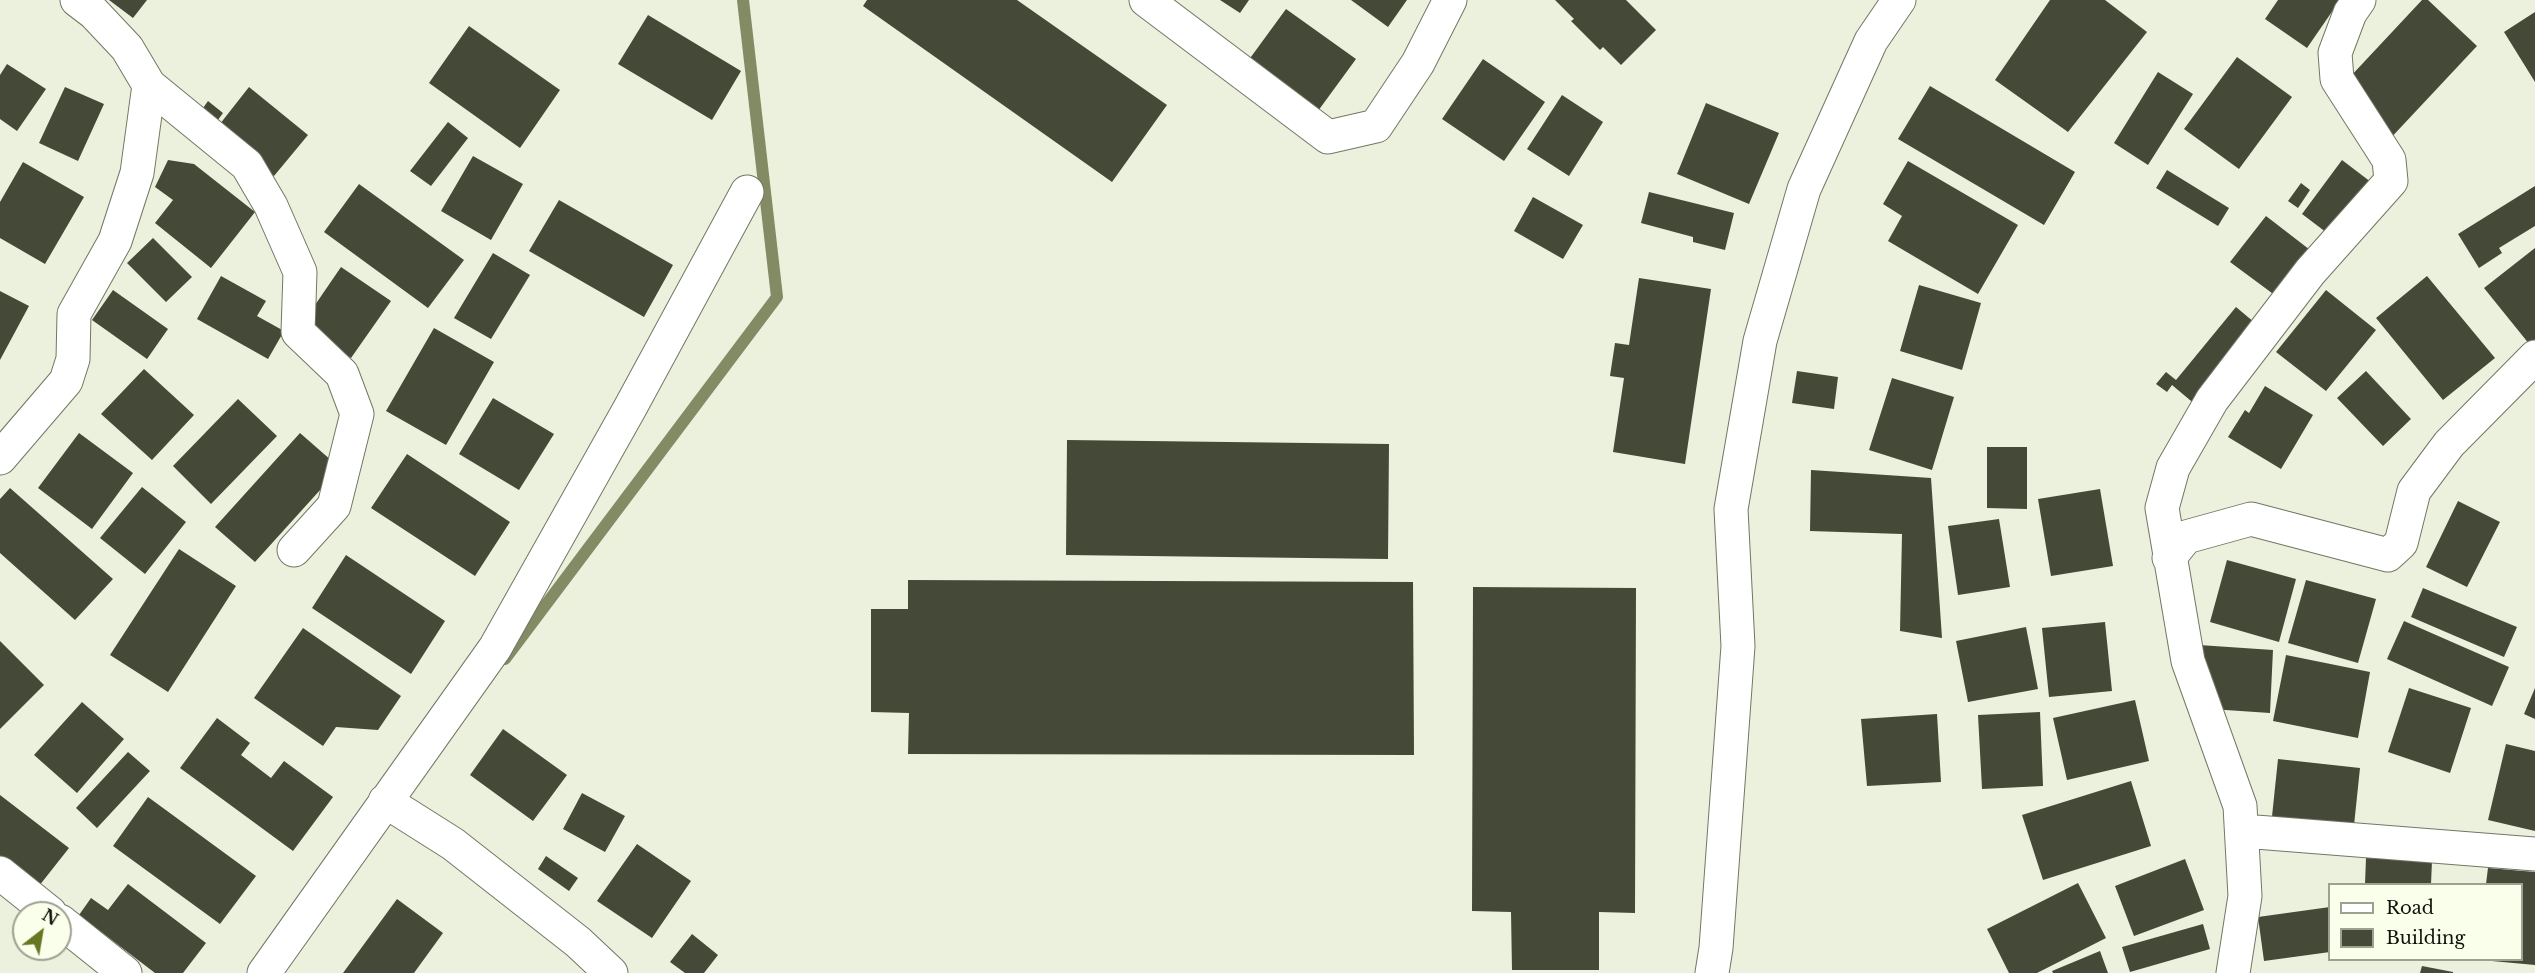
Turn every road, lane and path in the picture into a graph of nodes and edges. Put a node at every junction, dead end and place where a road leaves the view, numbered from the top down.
1 (76, 0) edge
2 (1146, 0) edge
3 (1450, 0) edge
4 (1899, 0) edge
5 (2359, 0) edge
6 (149, 85) junction
7 (747, 192) dead end
8 (2535, 357) edge
9 (0, 458) edge
10 (294, 550) dead end
11 (2169, 558) junction
12 (385, 801) junction
13 (2243, 831) junction
14 (2535, 854) edge
15 (0, 873) edge
16 (35, 901) edge
17 (72, 931) edge
18 (124, 973) edge
19 (264, 973) edge
20 (611, 973) edge
21 (1712, 973) edge
22 (2233, 973) edge

1 - 6 street
2 - 3 street
4 - 21 street
5 - 11 street
6 - 9 street
6 - 10 street
7 - 12 street
8 - 11 street
11 - 13 street
12 - 19 street
12 - 20 street
13 - 14 street
13 - 22 street
15 - 16 street
17 - 18 street

